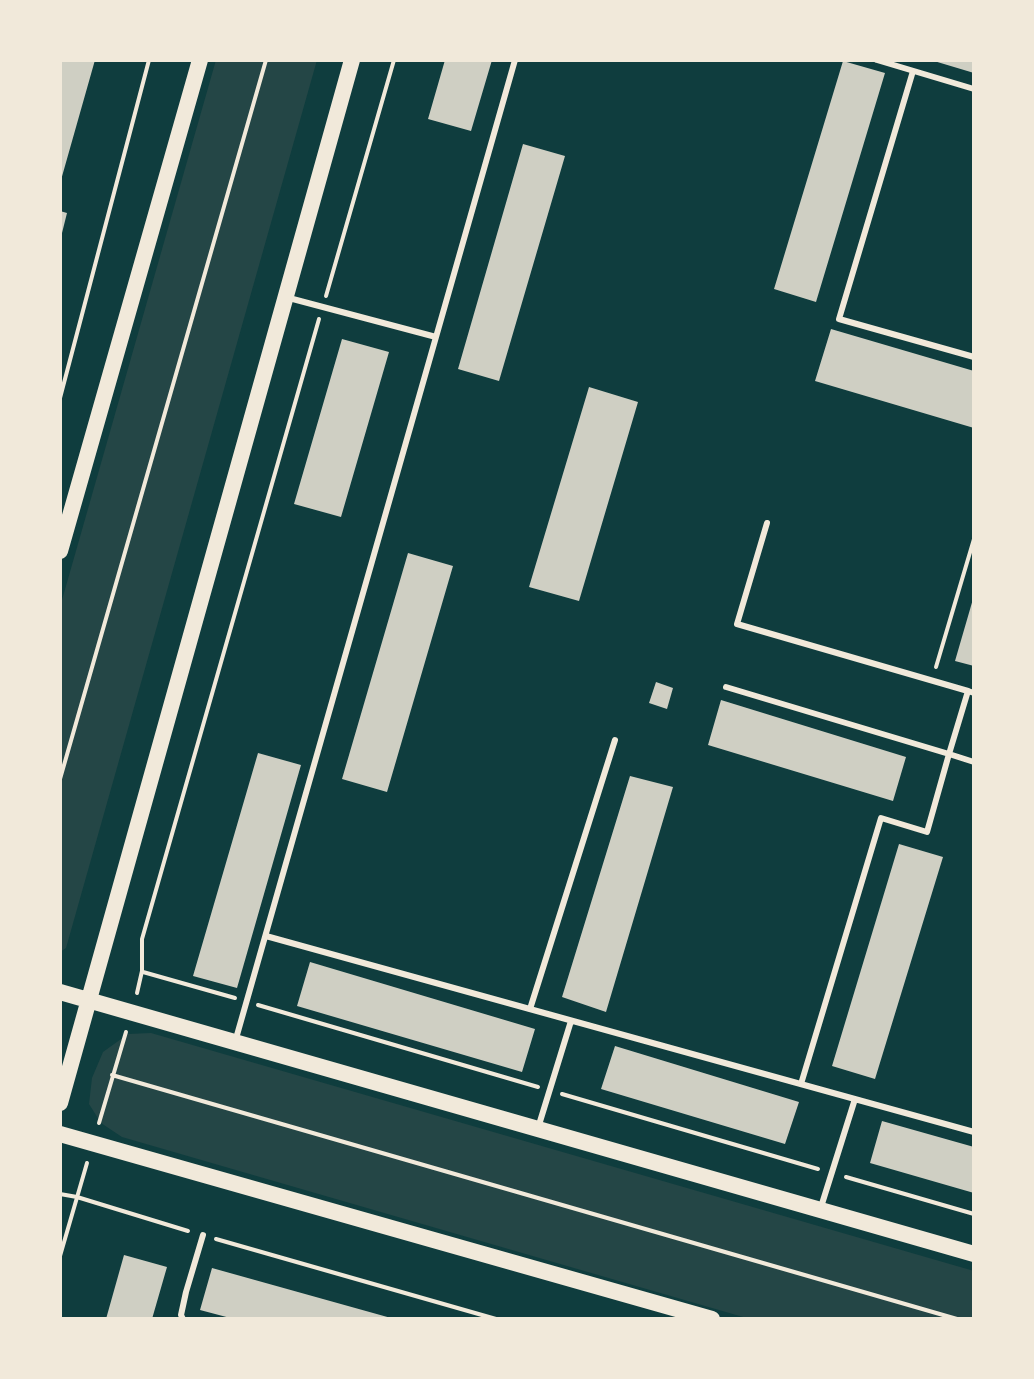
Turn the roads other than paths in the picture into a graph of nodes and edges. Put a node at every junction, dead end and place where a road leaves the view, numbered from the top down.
1 (200, 60) edge
2 (352, 60) edge
3 (515, 60) edge
4 (877, 60) edge
5 (913, 71) junction
6 (974, 89) edge
7 (286, 297) junction
8 (436, 337) junction
9 (974, 357) edge
10 (767, 523) dead end
11 (60, 551) edge
12 (726, 687) dead end
13 (971, 692) edge
14 (615, 740) dead end
15 (949, 754) junction
16 (974, 762) edge
17 (266, 936) junction
18 (60, 992) edge
19 (89, 1000) junction
20 (530, 1009) junction
21 (571, 1021) junction
22 (235, 1042) junction
23 (801, 1084) junction
24 (855, 1099) junction
25 (60, 1103) edge
26 (537, 1129) junction
27 (974, 1132) edge
28 (60, 1134) edge
29 (820, 1210) junction
30 (203, 1235) road end
31 (974, 1254) edge
32 (183, 1319) edge
33 (712, 1319) edge

1 - 11 main road
2 - 7 main road
3 - 8 lane
4 - 5 lane
5 - 6 lane
5 - 9 lane
7 - 8 lane
7 - 19 main road
8 - 17 lane
10 - 13 lane
12 - 15 lane
13 - 15 lane
14 - 20 lane
15 - 16 lane
15 - 23 lane
17 - 20 lane
17 - 22 lane
18 - 19 main road
19 - 22 main road
19 - 25 main road
20 - 21 lane
21 - 23 lane
21 - 26 lane
22 - 26 main road
23 - 24 lane
24 - 27 lane
24 - 29 lane
26 - 29 main road
28 - 33 main road
29 - 31 main road
30 - 32 lane

